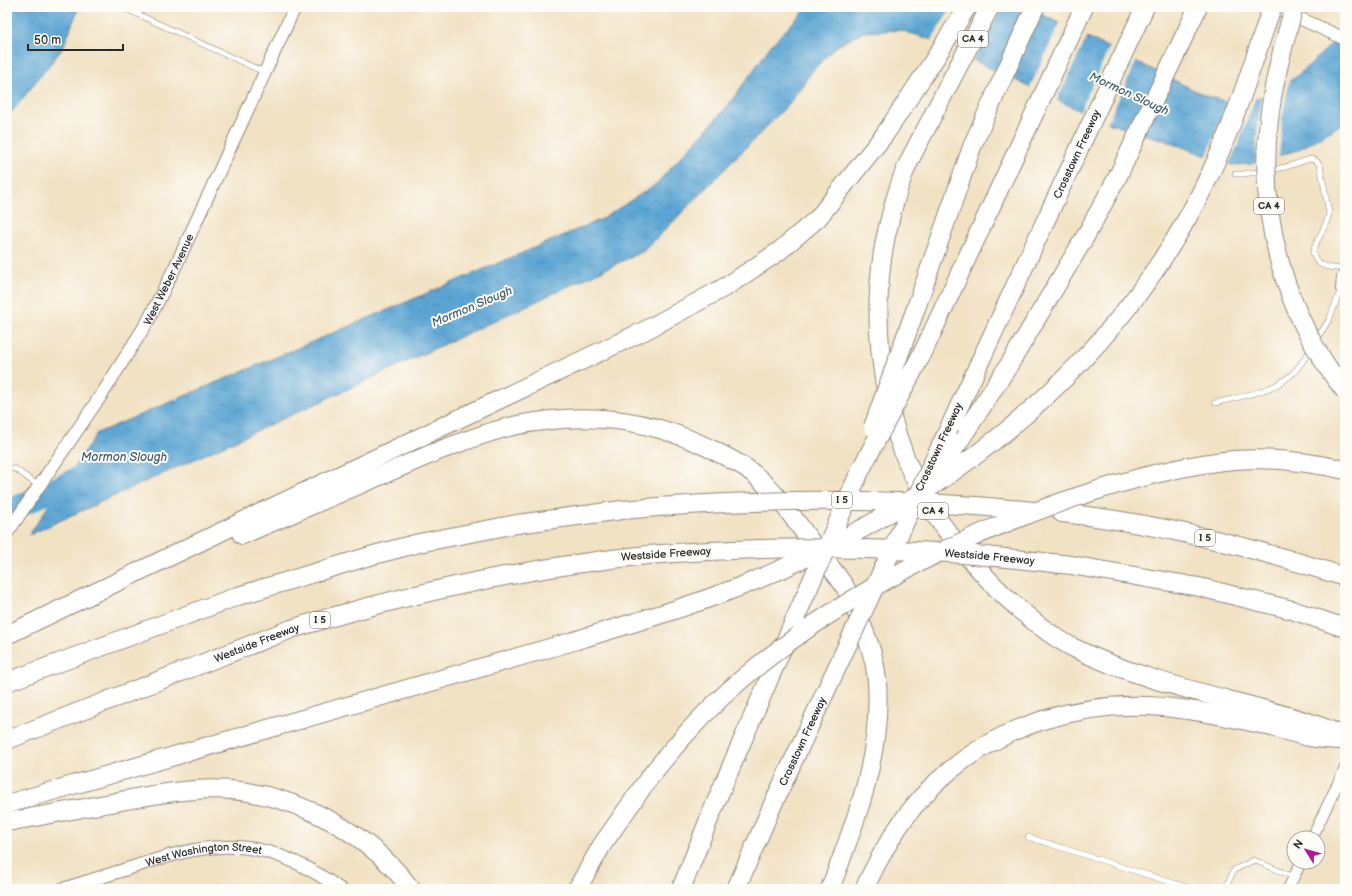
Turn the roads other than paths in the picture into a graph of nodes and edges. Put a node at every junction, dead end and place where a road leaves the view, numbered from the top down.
1 (122, 7) edge
2 (295, 7) edge
3 (967, 7) edge
4 (990, 7) edge
5 (1035, 7) edge
6 (1084, 7) edge
7 (1145, 7) edge
8 (1198, 7) edge
9 (1273, 7) edge
10 (1294, 7) edge
11 (1345, 39) edge
12 (265, 72) junction
13 (1235, 174) dead end
14 (1345, 270) edge
15 (1343, 290) edge
16 (1345, 391) edge
17 (1215, 403) dead end
18 (861, 469) junction
19 (1345, 470) edge
20 (7, 471) edge
21 (40, 486) junction
22 (7, 533) edge
23 (898, 536) junction
24 (138, 573) junction
25 (1345, 577) edge
26 (1345, 628) edge
27 (7, 635) edge
28 (7, 682) edge
29 (1325, 734) junction
30 (1345, 736) edge
31 (7, 740) edge
32 (1345, 741) edge
33 (1345, 768) edge
34 (7, 804) edge
35 (7, 822) edge
36 (1316, 830) edge
37 (1028, 837) dead end
38 (1297, 870) edge
39 (1294, 877) junction
40 (63, 889) edge
41 (340, 889) edge
42 (411, 889) edge
43 (577, 889) edge
44 (680, 889) edge
45 (736, 889) edge
46 (830, 889) edge
47 (864, 889) edge
48 (1192, 889) edge
49 (1225, 889) edge
50 (1288, 889) edge

1 - 12 lane
2 - 12 street, West Weber Avenue
3 - 24 highway
4 - 29 highway, CA 4
5 - 18 highway, bridge
6 - 18 highway, bridge
7 - 23 highway, Crosstown Freeway / CA 4, bridge
8 - 23 highway, bridge
9 - 11 street
9 - 34 highway, bridge
10 - 16 highway, CA 4, bridge
12 - 21 street, West Weber Avenue
13 - 14 lane
14 - 15 street
15 - 17 lane
18 - 44 highway, bridge
19 - 43 highway, bridge
20 - 21 lane
21 - 22 street, West Weber Avenue
23 - 45 highway, Crosstown Freeway / CA 4, bridge
24 - 27 highway
24 - 46 highway
25 - 28 highway, I 5, bridge
26 - 31 highway, Westside Freeway / I 5, bridge
29 - 30 highway, CA 4
29 - 32 highway
29 - 47 highway
33 - 36 street
35 - 42 highway
37 - 48 lane
38 - 39 street
39 - 49 lane
39 - 50 street
40 - 41 street, West Washington Street

